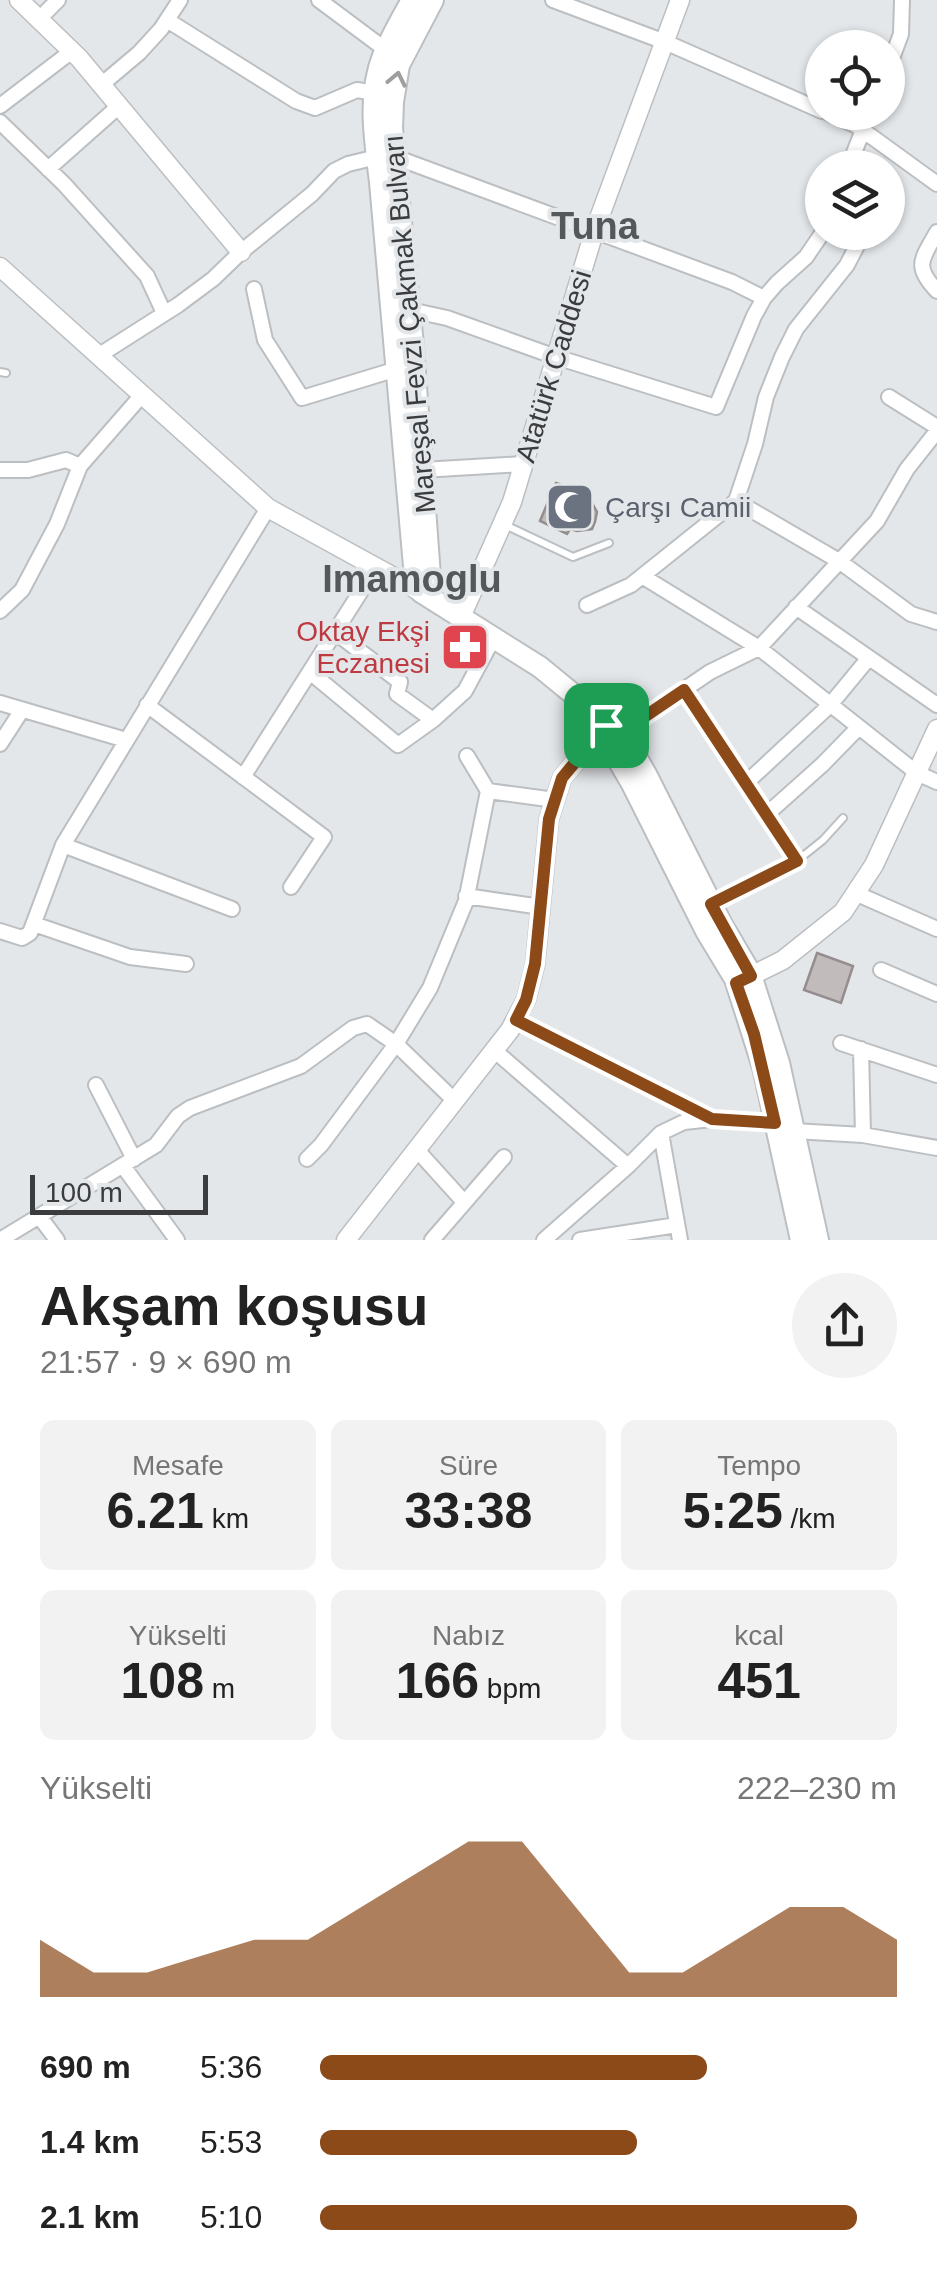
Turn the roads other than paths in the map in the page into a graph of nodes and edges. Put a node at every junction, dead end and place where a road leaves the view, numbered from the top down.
1 (20, 0) edge
2 (58, 0) edge
3 (180, 0) edge
4 (319, 0) edge
5 (412, 0) edge
6 (433, 0) edge
7 (553, 0) edge
8 (680, 0) edge
9 (902, 0) edge
10 (39, 19) junction
11 (167, 20) junction
12 (901, 30) edge
13 (664, 42) junction
14 (386, 50) junction
15 (72, 51) junction
16 (101, 85) junction
17 (375, 94) junction
18 (805, 103) edge
19 (0, 106) edge
20 (119, 106) junction
21 (0, 122) edge
22 (863, 130) joint
23 (855, 150) edge
24 (890, 150) edge
25 (386, 157) junction
26 (905, 161) edge
27 (48, 169) junction
28 (937, 184) edge
29 (595, 229) junction
30 (937, 232) edge
31 (811, 250) edge
32 (855, 250) edge
33 (241, 252) junction
34 (0, 267) edge
35 (0, 284) edge
36 (20, 287) junction
37 (254, 289) dead end
38 (937, 291) edge
39 (764, 298) junction
40 (410, 310) junction
41 (164, 313) junction
42 (98, 356) junction
43 (556, 356) junction
44 (397, 368) junction
45 (142, 395) junction
46 (889, 397) dead end
47 (937, 429) edge
48 (523, 464) junction
49 (80, 466) junction
50 (0, 470) edge
51 (422, 470) junction
52 (736, 500) junction
53 (268, 508) junction
54 (502, 524) junction
55 (609, 543) dead end
56 (839, 561) junction
57 (375, 568) junction
58 (642, 576) junction
59 (421, 592) junction
60 (587, 605) dead end
61 (796, 607) junction
62 (0, 611) edge
63 (461, 618) junction
64 (937, 622) edge
65 (335, 632) junction
66 (500, 641) junction
67 (758, 648) junction
68 (868, 659) junction
69 (310, 672) junction
70 (684, 690) junction
71 (0, 703) edge
72 (830, 704) junction
73 (147, 705) junction
74 (937, 706) edge
75 (22, 710) junction
76 (433, 720) junction
77 (859, 727) junction
78 (614, 728) junction
79 (937, 729) edge
80 (126, 740) junction
81 (0, 744) edge
82 (466, 756) dead end
83 (917, 774) junction
84 (244, 777) junction
85 (746, 782) junction
86 (937, 782) edge
87 (488, 791) junction
88 (555, 800) junction
89 (767, 814) junction
90 (843, 818) dead end
91 (63, 845) junction
92 (797, 861) junction
93 (291, 887) dead end
94 (856, 893) junction
95 (466, 896) junction
96 (711, 904) junction
97 (540, 907) junction
98 (232, 909) dead end
99 (34, 924) junction
100 (937, 929) edge
101 (0, 930) edge
102 (186, 964) dead end
103 (881, 970) dead end
104 (744, 980) junction
105 (937, 994) edge
106 (516, 1020) junction
107 (841, 1043) dead end
108 (396, 1044) junction
109 (861, 1050) junction
110 (494, 1051) junction
111 (937, 1074) edge
112 (96, 1085) dead end
113 (456, 1101) junction
114 (712, 1119) junction
115 (784, 1127) junction
116 (661, 1134) junction
117 (863, 1135) junction
118 (937, 1148) edge
119 (416, 1150) junction
120 (504, 1157) dead end
121 (307, 1159) dead end
122 (128, 1162) junction
123 (628, 1166) junction
124 (464, 1202) junction
125 (40, 1216) junction
126 (562, 1223) junction
127 (678, 1233) edge
128 (0, 1240) edge
129 (56, 1240) edge
130 (177, 1240) edge
131 (346, 1240) edge
132 (432, 1240) edge
133 (544, 1240) edge
134 (564, 1240) edge
135 (580, 1240) edge
136 (801, 1240) edge
137 (818, 1240) edge

1 - 10 street
2 - 10 street
3 - 11 street
4 - 14 street
5 - 14 main road, Mareşal Fevzi Çakmak Bulvarı
25 -> 6 main road, Mareşal Fevzi Çakmak Bulvarı
7 - 13 street
8 - 13 street, Atatürk Caddesi
9 - 12 street
10 - 15 street
11 - 16 street
11 - 17 street
13 - 18 street
13 - 29 street, Atatürk Caddesi
14 - 17 main road, Mareşal Fevzi Çakmak Bulvarı
15 - 16 street
15 - 19 street
16 - 20 street
17 - 25 main road, Mareşal Fevzi Çakmak Bulvarı
20 - 27 street
20 - 33 street
21 - 27 street
22 - 23 street
22 - 24 street
25 - 29 street
25 - 33 street
25 - 40 main road, Mareşal Fevzi Çakmak Bulvarı
25 - 44 main road, Mareşal Fevzi Çakmak Bulvarı
26 - 28 street
27 - 41 street
29 - 39 street
29 - 43 street, Atatürk Caddesi
30 - 38 street
31 - 39 street
32 - 52 street
33 - 41 street
34 - 36 street
35 - 36 street
36 - 42 street
37 - 44 street
39 - 43 street
40 - 43 street
40 - 51 main road, Mareşal Fevzi Çakmak Bulvarı
41 - 42 street
42 - 45 street
43 - 48 street, Atatürk Caddesi
44 - 59 main road, Mareşal Fevzi Çakmak Bulvarı
45 - 49 street
45 - 53 street
46 - 47 street
47 - 56 street
48 - 51 street
48 - 54 street, Atatürk Caddesi
49 - 50 street
49 - 62 street
51 - 59 main road, Mareşal Fevzi Çakmak Bulvarı
52 - 56 street
52 - 58 street
53 - 57 street
53 - 73 street
54 - 55 lane
54 - 63 street, Atatürk Caddesi
56 - 61 street
56 - 64 street
57 - 59 street
57 - 65 street
58 - 60 street
58 - 67 street
59 - 63 main road
61 - 67 street
61 - 68 street
63 - 66 main road
65 - 69 street
65 - 76 street
66 - 76 street
66 - 78 main road
67 - 70 street
67 - 72 street
68 - 72 street
68 - 74 street
69 - 76 street
69 - 84 street
70 - 78 street
70 - 85 street
71 - 75 street
72 - 77 street
72 - 85 street
73 - 80 street
73 - 84 street
75 - 80 street
75 - 81 street
77 - 83 street
77 - 89 street
78 - 88 street
78 - 96 main road
78 - 104 main road
79 - 83 street
80 - 91 street
82 - 87 street
83 - 86 street
83 - 94 street
84 - 93 street
85 - 89 street
87 - 88 street
87 - 95 street
88 - 97 street
89 - 92 street
90 - 92 lane
91 - 98 street
91 - 99 street
92 - 96 street
94 - 100 street
94 - 104 street
95 - 97 street
95 - 108 street
96 - 104 main road
97 - 106 street
99 - 101 street
99 - 102 street
103 - 105 street
104 - 115 main road
106 - 110 street
106 - 114 street
107 - 109 street
108 - 113 street
108 - 121 street
108 - 122 street
109 - 111 street
109 - 117 street
110 - 113 street
110 - 123 street
112 - 122 street
113 - 119 street
114 - 115 street
114 - 116 street
115 - 117 street
115 - 136 main road
115 - 137 main road
116 - 123 street
116 - 127 street
117 - 118 street
119 - 124 street
119 - 131 street
120 - 124 street
122 - 125 street
122 - 130 street
123 - 126 street
124 - 132 street
125 - 128 street
125 - 129 street
126 - 133 street
126 - 134 street
127 - 135 street

